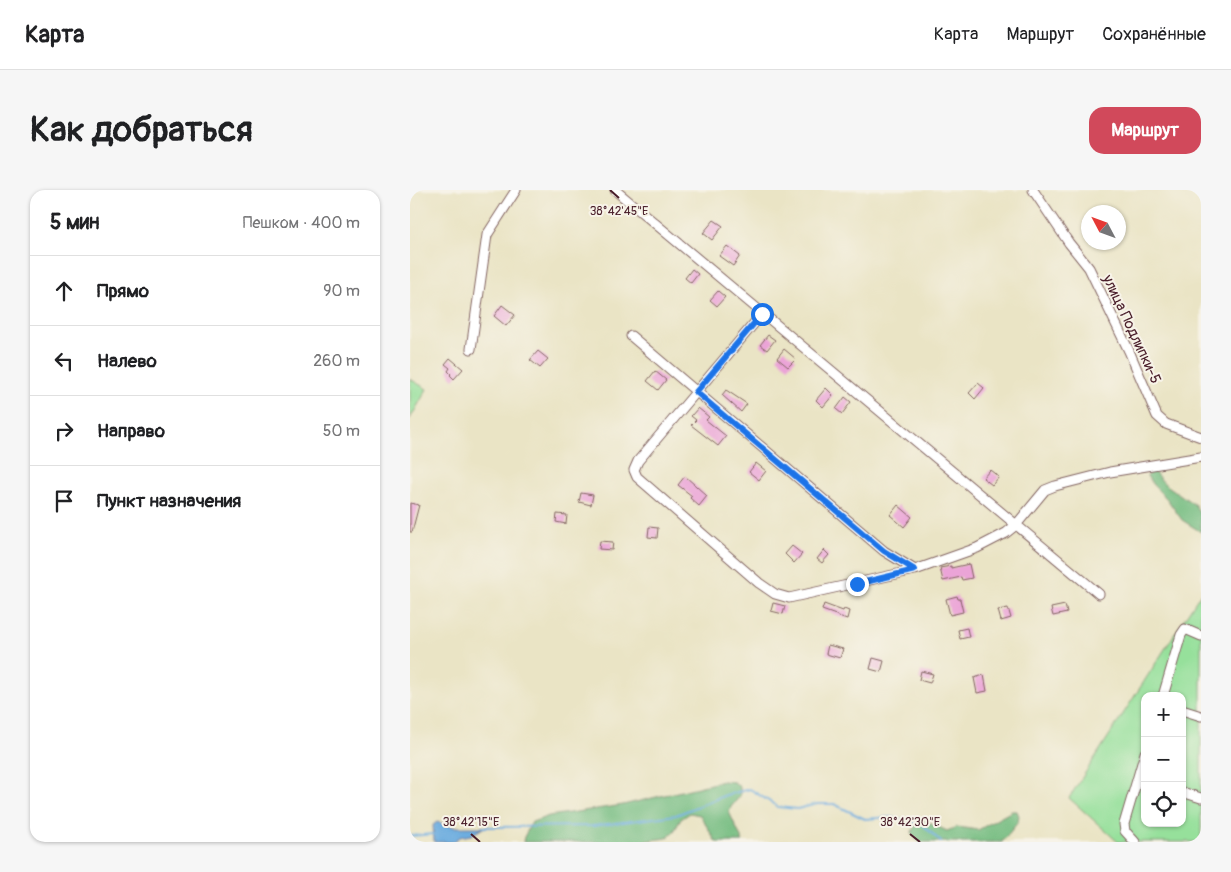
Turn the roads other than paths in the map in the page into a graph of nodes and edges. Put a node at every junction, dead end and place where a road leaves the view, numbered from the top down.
1 (516, 190) edge
2 (615, 190) edge
3 (1033, 190) edge
4 (762, 314) junction
5 (631, 336) dead end
6 (471, 349) dead end
7 (696, 392) junction
8 (1201, 437) edge
9 (1201, 458) edge
10 (1016, 525) junction
11 (915, 570) junction
12 (1099, 594) dead end
13 (1201, 636) edge
14 (1164, 692) edge
15 (1186, 711) edge
16 (1201, 716) edge
17 (1141, 778) edge
18 (1186, 793) edge
19 (1201, 798) edge
20 (1135, 842) edge

1 - 6 street
2 - 4 street
3 - 8 street, улица Подлипки-5
4 - 7 street
4 - 10 street
5 - 7 street
7 - 11 street
7 - 11 street
9 - 10 street
10 - 11 street
10 - 12 street
13 - 14 street
15 - 16 street
17 - 20 street
18 - 19 street

